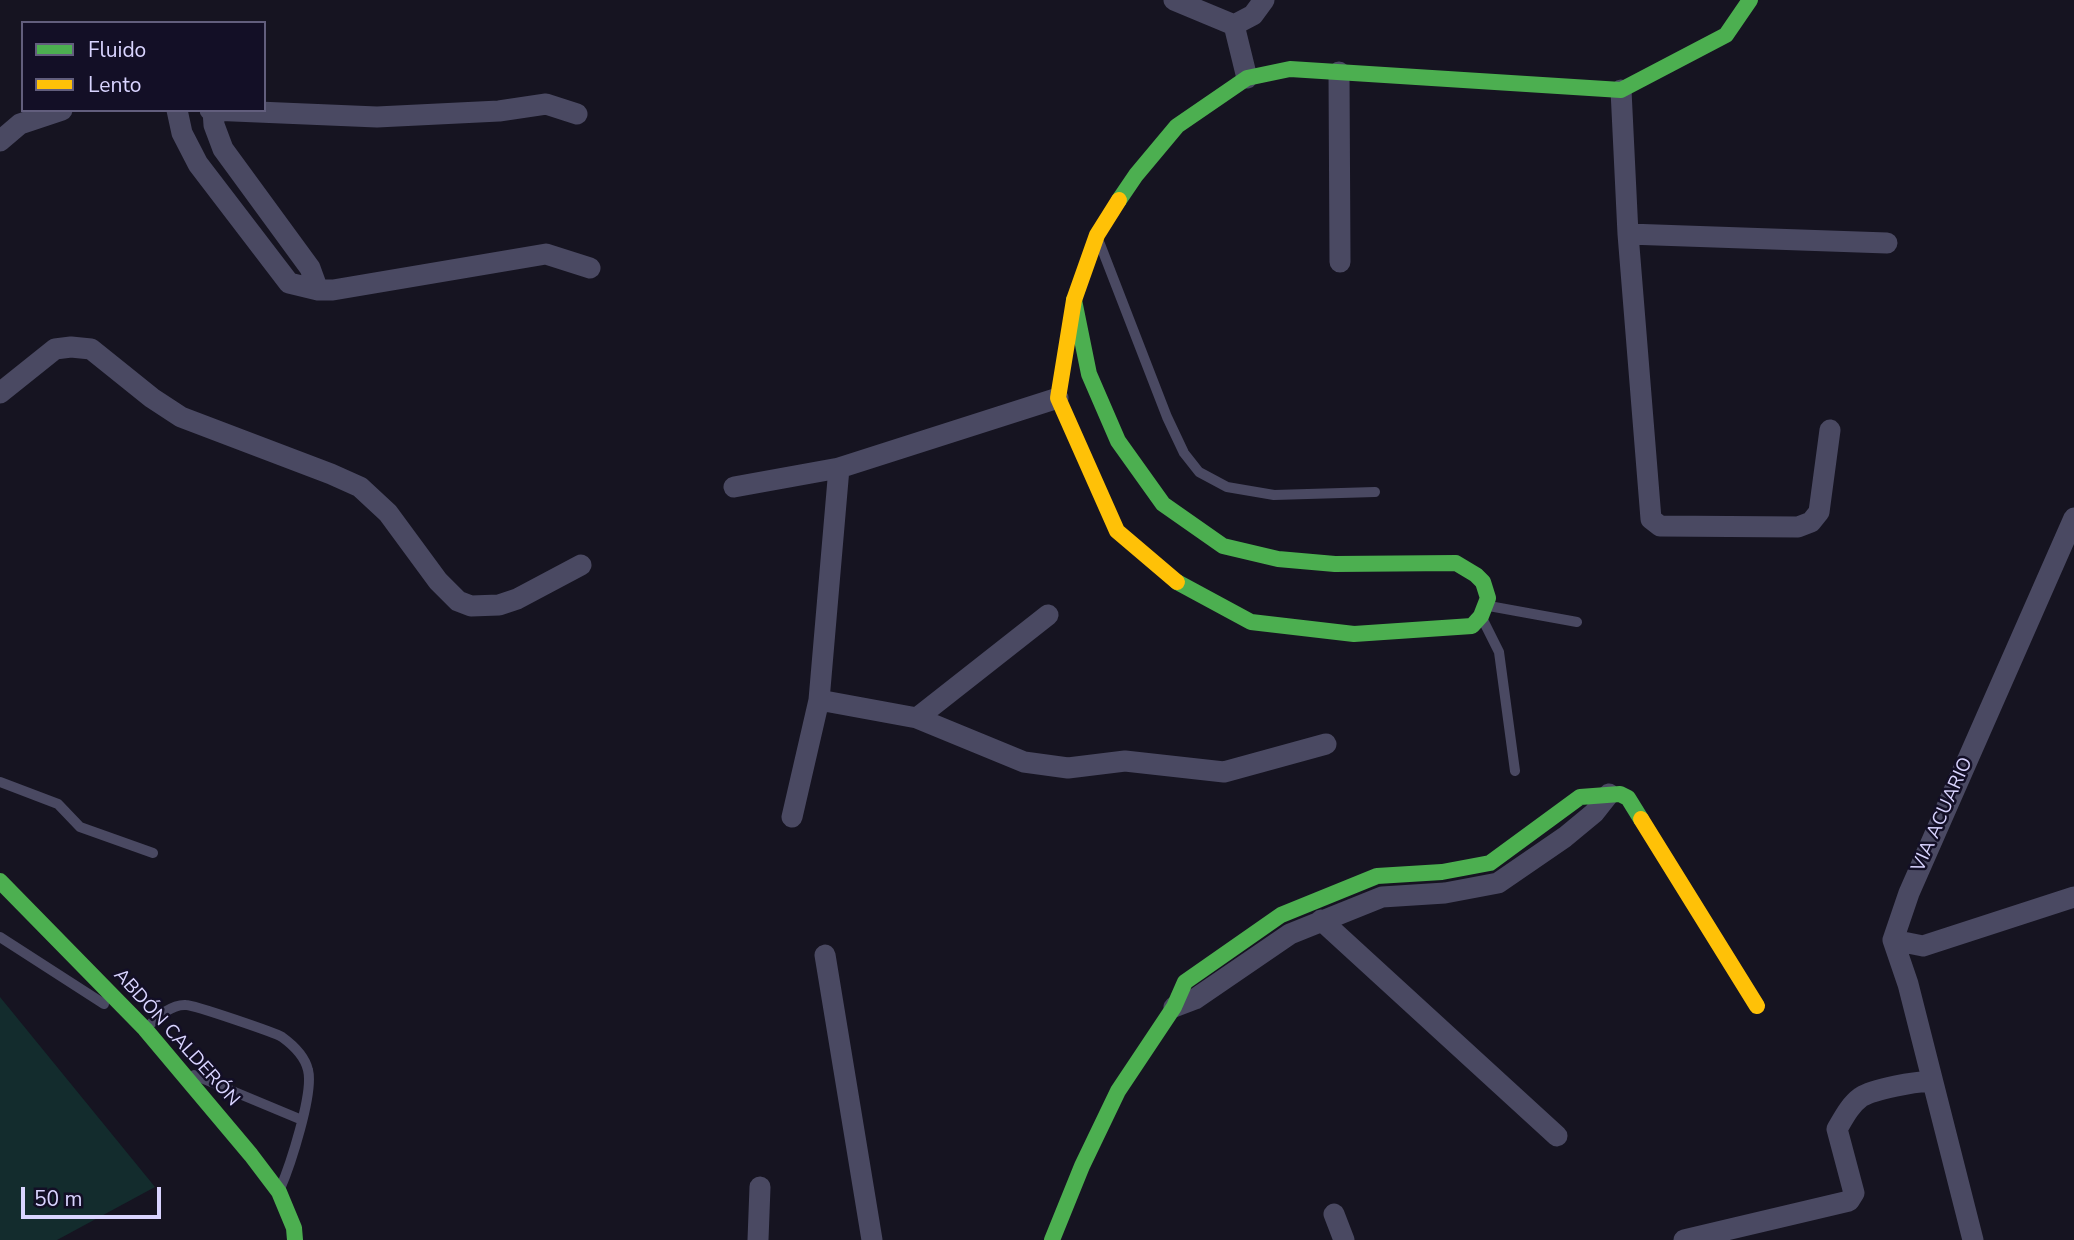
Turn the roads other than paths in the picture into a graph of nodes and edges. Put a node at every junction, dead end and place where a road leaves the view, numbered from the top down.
1 (1174, 0) edge
2 (1264, 0) edge
3 (1750, 0) edge
4 (1234, 25) junction
5 (1339, 72) junction
6 (1247, 78) junction
7 (1621, 90) junction
8 (56, 112) edge
9 (177, 112) edge
10 (211, 112) edge
11 (258, 112) edge
12 (577, 114) dead end
13 (0, 141) edge
14 (1628, 234) junction
15 (1097, 235) junction
16 (1887, 243) dead end
17 (1340, 262) dead end
18 (590, 268) dead end
19 (318, 290) junction
20 (1074, 300) junction
21 (0, 393) edge
22 (1058, 398) junction
23 (1830, 430) dead end
24 (839, 468) junction
25 (734, 487) dead end
26 (1375, 492) dead end
27 (2074, 519) edge
28 (581, 565) dead end
29 (1485, 611) junction
30 (1048, 615) dead end
31 (1577, 622) dead end
32 (818, 701) junction
33 (917, 718) junction
34 (1326, 744) dead end
35 (1515, 771) dead end
36 (0, 782) edge
37 (1609, 794) junction
38 (792, 817) dead end
39 (153, 853) dead end
40 (0, 881) edge
41 (2074, 897) edge
42 (1321, 920) junction
43 (0, 937) edge
44 (1893, 940) junction
45 (825, 954) dead end
46 (1758, 1006) dead end
47 (1174, 1007) junction
48 (145, 1029) junction
49 (178, 1068) junction
50 (1932, 1082) junction
51 (302, 1120) junction
52 (1557, 1136) dead end
53 (760, 1187) dead end
54 (279, 1192) junction
55 (1334, 1213) dead end
56 (295, 1240) edge
57 (758, 1240) edge
58 (872, 1240) edge
59 (1052, 1240) edge
60 (1344, 1240) edge
61 (1684, 1240) edge
62 (1973, 1240) edge

1 - 4 street
2 - 4 street
3 - 7 street
4 - 6 street
5 - 6 street
5 - 7 street
5 - 17 street
6 - 15 street
7 - 14 street
8 - 13 street
9 - 19 street
10 - 19 street
11 - 12 street
14 - 16 street
14 - 23 street
15 - 20 street
15 - 26 lane
18 - 19 street
20 - 22 street
20 - 29 street
21 - 28 street
22 - 24 street
22 - 29 street
24 - 25 street
24 - 32 street
27 - 44 street, VIA ACUARIO
29 - 31 lane
29 - 35 lane
30 - 33 street
32 - 33 street
32 - 38 street
33 - 34 street
36 - 39 lane
37 - 42 street
37 - 46 street
37 - 47 street
40 - 48 street, ABDÓN CALDERÓN
41 - 44 street
42 - 47 street
42 - 52 street
43 - 48 lane
44 - 50 street
45 - 58 street
47 - 59 street
48 - 49 street, ABDÓN CALDERÓN
48 - 51 lane
49 - 51 lane
49 - 54 street, ABDÓN CALDERÓN
50 - 61 street
50 - 62 street
51 - 54 lane
53 - 57 street
54 - 56 street, ABDÓN CALDERÓN
55 - 60 street

